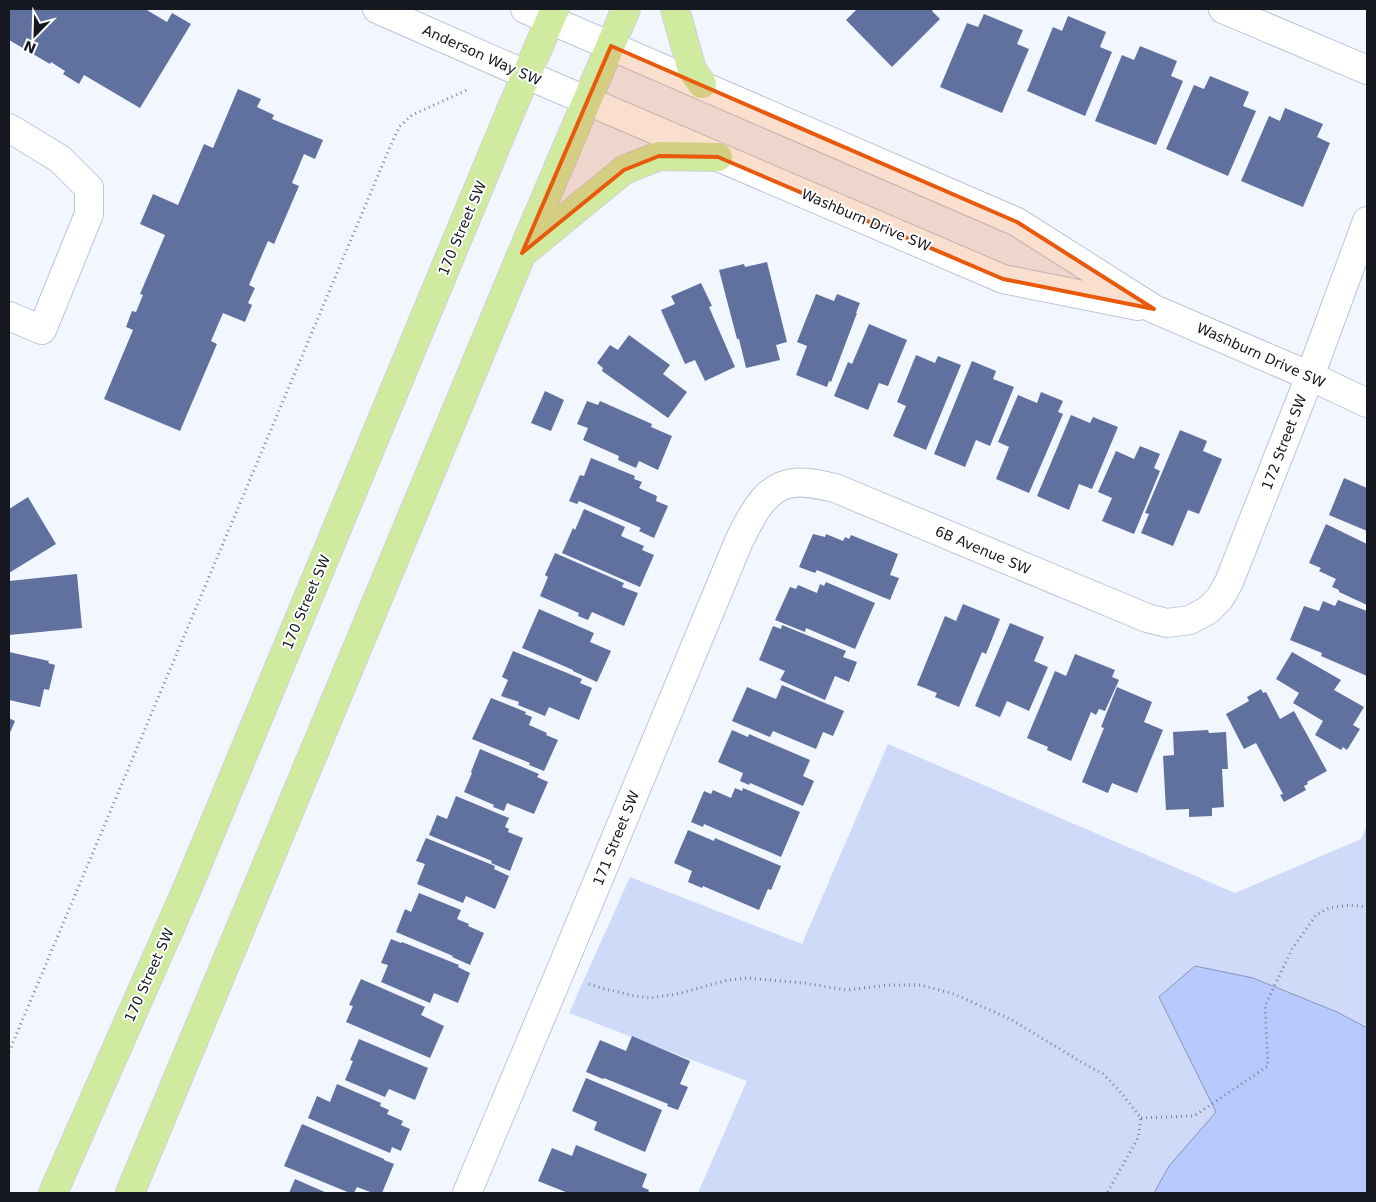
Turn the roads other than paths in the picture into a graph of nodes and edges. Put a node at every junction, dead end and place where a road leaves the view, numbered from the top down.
1 (377, 9) edge
2 (526, 9) edge
3 (626, 9) edge
4 (675, 9) edge
5 (1224, 9) edge
6 (553, 14) edge
7 (611, 46) junction
8 (1367, 70) edge
9 (527, 75) junction
10 (702, 84) junction
11 (587, 101) junction
12 (9, 128) edge
13 (718, 156) junction
14 (1367, 221) edge
15 (522, 253) junction
16 (1154, 309) junction
17 (9, 316) edge
18 (1310, 376) junction
19 (1367, 403) edge
20 (775, 489) joint
21 (1190, 620) joint
22 (53, 1193) edge
23 (130, 1193) edge
24 (467, 1193) edge

1 - 9 street, Anderson Way SW
2 - 6 street
3 - 7 main road
4 - 10 main road
5 - 8 street
6 - 7 street
6 - 9 main road, 170 Street SW
7 - 10 street, Washburn Drive SW
7 - 11 main road
9 - 11 street, Anderson Way SW
9 - 22 main road, 170 Street SW
10 - 16 street, Washburn Drive SW
11 - 13 street, Washburn Drive SW
11 - 15 main road
12 - 17 street
13 - 15 main road
13 - 16 street, Washburn Drive SW
14 - 18 street, 172 Street SW
15 - 23 main road
16 - 18 street, Washburn Drive SW
18 - 19 street, Washburn Drive SW
18 - 21 street, 172 Street SW
20 - 21 street, 6B Avenue SW
20 - 24 street, 171 Street SW

